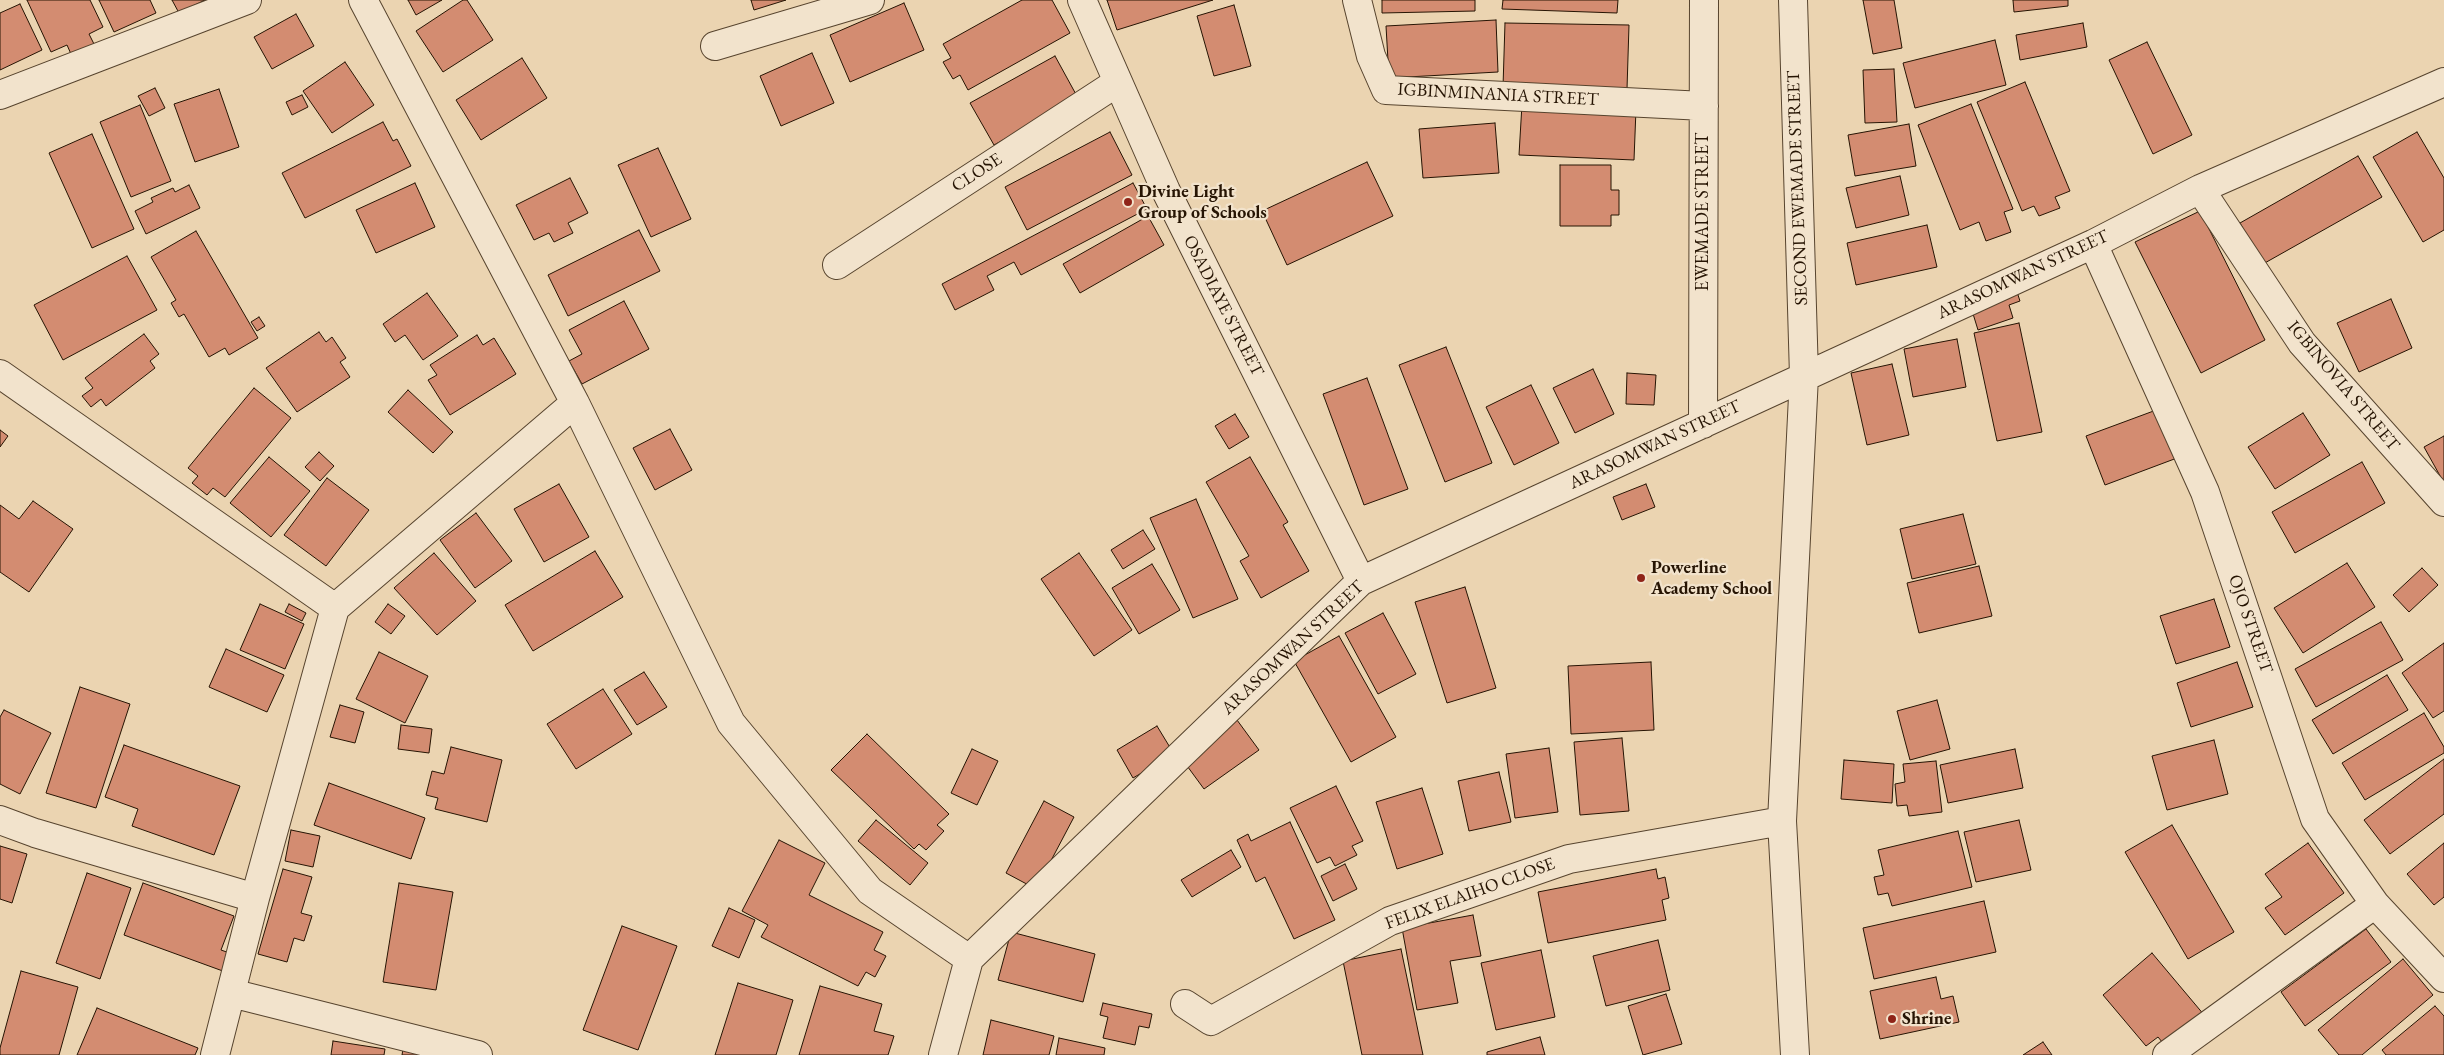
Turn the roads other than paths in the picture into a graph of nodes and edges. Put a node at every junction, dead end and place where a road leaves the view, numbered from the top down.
1 (247, 0) edge
2 (363, 0) edge
3 (870, 0) edge
4 (1082, 0) edge
5 (1357, 0) edge
6 (1704, 0) edge
7 (1792, 0) edge
8 (715, 46) dead end
9 (1118, 82) junction
10 (2444, 82) edge
11 (0, 95) edge
12 (1704, 106) junction
13 (2200, 189) junction
14 (2093, 244) junction
15 (836, 265) dead end
16 (0, 374) edge
17 (1804, 376) junction
18 (575, 403) junction
19 (1703, 424) junction
20 (2444, 502) edge
21 (1361, 581) junction
22 (335, 608) junction
23 (0, 820) edge
24 (1782, 821) junction
25 (255, 898) junction
26 (2374, 904) junction
27 (969, 958) junction
28 (2444, 978) edge
29 (231, 993) junction
30 (1185, 1004) dead end
31 (215, 1055) edge
32 (478, 1055) edge
33 (942, 1055) edge
34 (1795, 1055) edge
35 (2167, 1055) edge

1 - 11 street
2 - 18 street
3 - 8 street
4 - 9 street, OSADIAYE STREET
5 - 12 street, IGBINMINANIA STREET
6 - 12 street, EWEMADE STREET
7 - 17 street, SECOND EWEMADE STREET
9 - 15 street, CLOSE
9 - 21 street, OSADIAYE STREET
10 - 13 street, ARASOMWAN STREET
12 - 19 street, EWEMADE STREET
13 - 14 street, ARASOMWAN STREET
13 - 20 street, IGBINOVIA STREET
14 - 17 street, ARASOMWAN STREET
14 - 26 street, OJO STREET
16 - 22 street
17 - 19 street, ARASOMWAN STREET
17 - 24 street, SECOND EWEMADE STREET
18 - 22 street
18 - 27 street
19 - 21 street, ARASOMWAN STREET
21 - 27 street, ARASOMWAN STREET
22 - 25 street
23 - 25 street
24 - 30 street, FELIX ELAIHO CLOSE
24 - 34 street, SECOND EWEMADE STREET
25 - 29 street
26 - 28 street, OJO STREET
26 - 35 street
27 - 33 street
29 - 31 street
29 - 32 street

